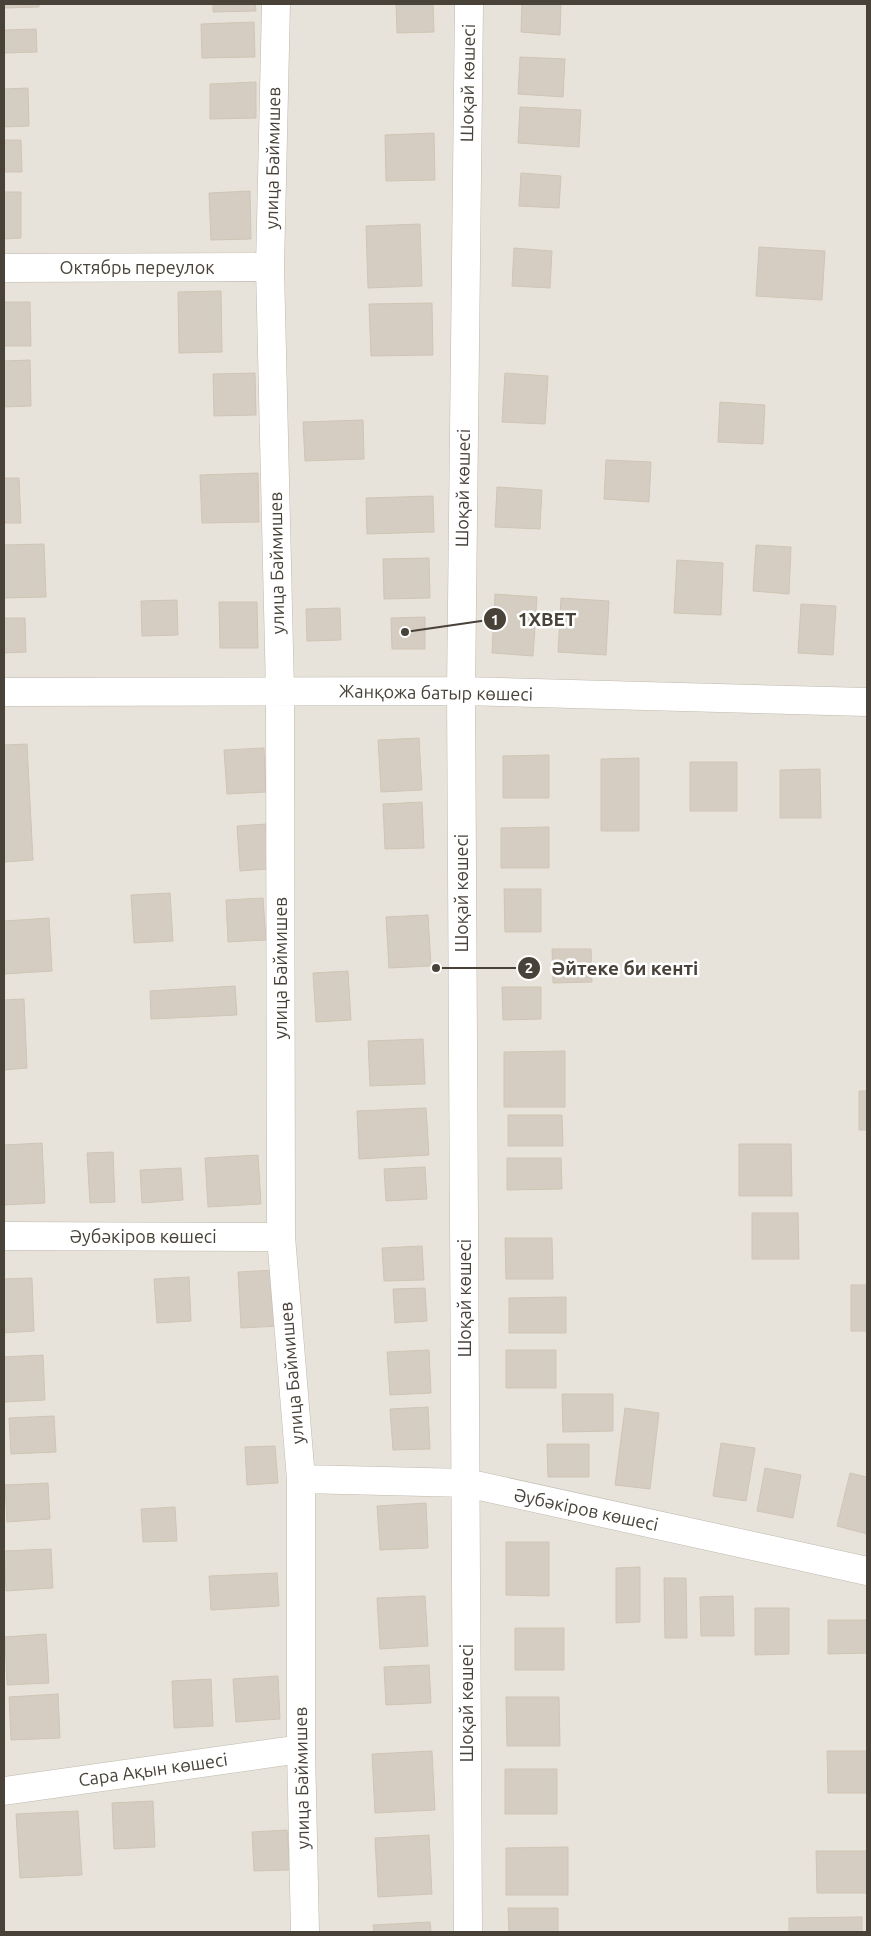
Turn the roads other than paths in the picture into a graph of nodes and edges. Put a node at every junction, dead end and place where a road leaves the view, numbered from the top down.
1 (276, 4) edge
2 (469, 4) edge
3 (270, 267) junction
4 (4, 268) edge
5 (461, 691) junction
6 (4, 692) edge
7 (280, 692) junction
8 (867, 702) edge
9 (4, 1236) edge
10 (281, 1237) junction
11 (301, 1479) junction
12 (466, 1483) junction
13 (867, 1571) edge
14 (301, 1749) junction
15 (4, 1791) edge
16 (305, 1932) edge
17 (468, 1932) edge

1 - 3 street, улица Баймишев
2 - 5 street, Шоқай көшесі
3 - 4 street, Октябрь переулок
3 - 7 street, улица Баймишев
5 - 7 street, Жанқожа батыр көшесі
5 - 8 street, Жанқожа батыр көшесі
5 - 12 street, Шоқай көшесі
6 - 7 street, Жанқожа батыр көшесі
7 - 10 street, улица Баймишев
9 - 10 street, Әубәкіров көшесі
10 - 11 street, улица Баймишев
11 - 12 street, Әубәкіров көшесі
11 - 14 street, улица Баймишев
12 - 13 street, Әубәкіров көшесі
12 - 17 street, Шоқай көшесі
14 - 15 street, Сара Ақын көшесі
14 - 16 street, улица Баймишев

